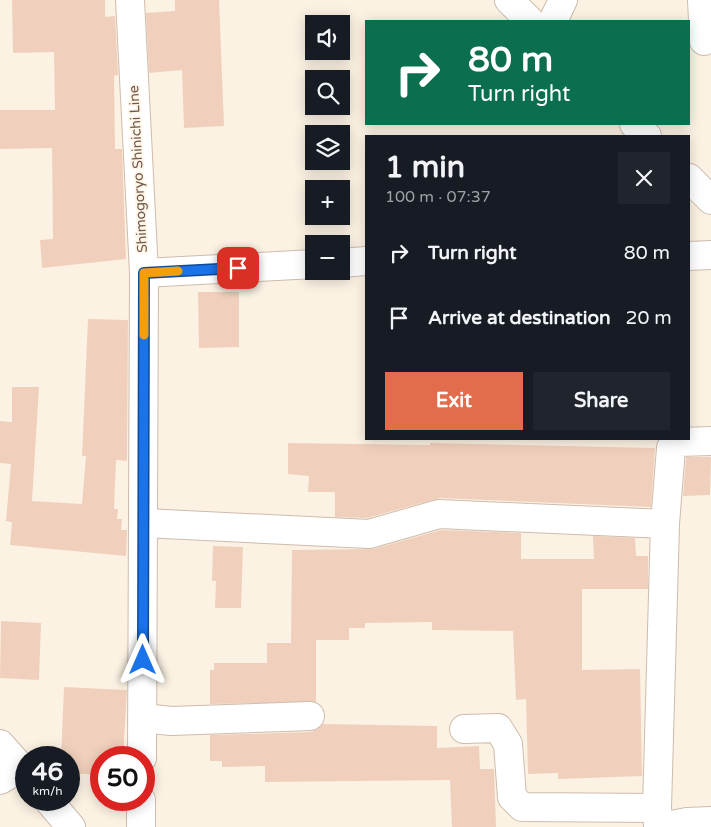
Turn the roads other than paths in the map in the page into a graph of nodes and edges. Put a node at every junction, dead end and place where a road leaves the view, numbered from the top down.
1 (130, 0) edge
2 (509, 0) edge
3 (563, 0) edge
4 (702, 0) edge
5 (529, 20) edge
6 (553, 20) edge
7 (701, 41) edge
8 (635, 125) edge
9 (646, 135) edge
10 (690, 179) edge
11 (711, 200) edge
12 (711, 255) edge
13 (690, 256) edge
14 (365, 261) edge
15 (350, 262) edge
16 (305, 264) edge
17 (144, 273) junction
18 (711, 440) edge
19 (144, 523) junction
20 (665, 524) junction
21 (310, 716) dead end
22 (143, 718) junction
23 (464, 729) dead end
24 (0, 744) edge
25 (142, 746) edge
26 (15, 771) edge
27 (57, 811) edge
28 (141, 811) edge
29 (659, 821) edge
30 (711, 821) edge
31 (71, 827) edge
32 (141, 827) edge

1 - 17 street, Shimogoryo Shinichi Line
2 - 5 street
3 - 6 street
4 - 7 street
8 - 9 street
10 - 11 street
12 - 13 street
14 - 15 street
16 - 17 street
17 - 19 street, Shimogoryo Shinichi Line
18 - 20 street
19 - 20 street
19 - 22 street, Shimogoryo Shinichi Line
20 - 29 street
21 - 22 street
22 - 25 street, Shimogoryo Shinichi Line
23 - 29 street
24 - 26 street
27 - 31 street
28 - 32 street
29 - 30 street

